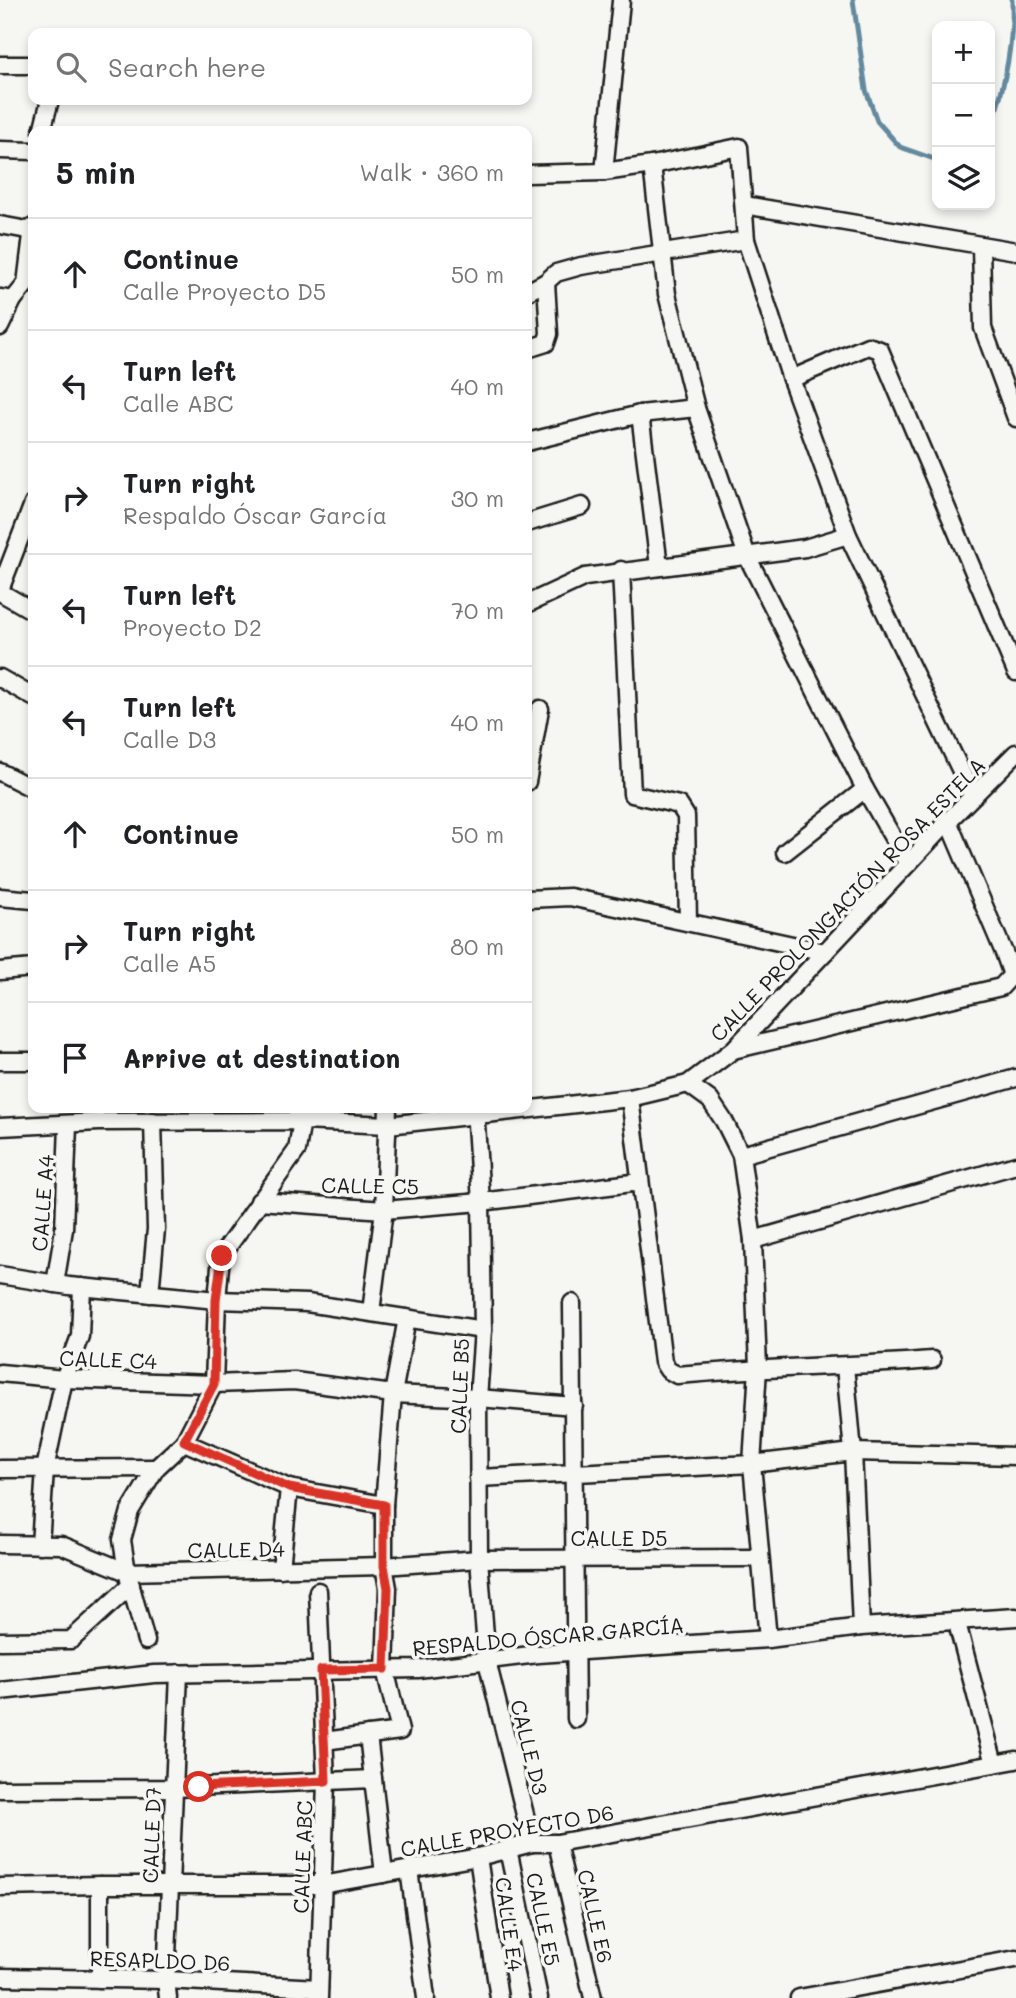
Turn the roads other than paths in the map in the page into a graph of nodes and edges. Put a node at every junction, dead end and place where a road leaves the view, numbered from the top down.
1 (621, 1) edge
2 (0, 65) edge
3 (28, 65) edge
4 (49, 105) edge
5 (43, 126) edge
6 (0, 150) edge
7 (28, 151) edge
8 (652, 166) junction
9 (604, 172) junction
10 (532, 174) edge
11 (744, 205) junction
12 (0, 225) edge
13 (28, 228) edge
14 (746, 240) junction
15 (981, 246) junction
16 (1016, 251) edge
17 (663, 254) junction
18 (546, 282) junction
19 (28, 286) edge
20 (532, 289) edge
21 (6, 299) edge
22 (0, 327) edge
23 (532, 347) edge
24 (791, 379) junction
25 (696, 408) junction
26 (640, 414) junction
27 (1016, 418) edge
28 (532, 441) edge
29 (582, 506) dead end
30 (28, 517) edge
31 (532, 521) edge
32 (848, 535) junction
33 (747, 556) junction
34 (659, 566) junction
35 (621, 570) junction
36 (0, 591) edge
37 (532, 602) edge
38 (28, 608) edge
39 (1016, 671) edge
40 (0, 678) edge
41 (28, 694) edge
42 (540, 709) dead end
43 (532, 754) edge
44 (1014, 763) edge
45 (0, 772) edge
46 (28, 786) edge
47 (865, 789) junction
48 (973, 796) junction
49 (948, 821) junction
50 (785, 852) dead end
51 (908, 864) junction
52 (0, 897) edge
53 (532, 899) edge
54 (28, 900) edge
55 (688, 922) junction
56 (825, 952) junction
57 (28, 968) edge
58 (0, 971) edge
59 (733, 1050) junction
60 (0, 1061) edge
61 (28, 1061) edge
62 (1016, 1078) edge
63 (688, 1084) junction
64 (630, 1098) junction
65 (532, 1106) edge
66 (388, 1113) edge
67 (463, 1113) edge
68 (475, 1113) edge
69 (99, 1115) edge
70 (304, 1115) edge
71 (153, 1121) junction
72 (68, 1125) junction
73 (388, 1125) junction
74 (0, 1127) edge
75 (741, 1155) junction
76 (1016, 1166) edge
77 (640, 1182) junction
78 (259, 1201) junction
79 (481, 1202) junction
80 (384, 1210) junction
81 (753, 1240) junction
82 (0, 1275) edge
83 (55, 1284) junction
84 (82, 1287) junction
85 (150, 1294) junction
86 (216, 1300) junction
87 (572, 1303) dead end
88 (371, 1312) junction
89 (407, 1318) junction
90 (483, 1330) junction
91 (932, 1360) dead end
92 (845, 1366) junction
93 (758, 1368) junction
94 (0, 1373) edge
95 (64, 1379) junction
96 (214, 1384) junction
97 (393, 1394) junction
98 (478, 1398) junction
99 (574, 1406) junction
100 (184, 1441) junction
101 (853, 1452) junction
102 (1016, 1456) edge
103 (752, 1464) junction
104 (156, 1468) junction
105 (0, 1469) edge
106 (45, 1469) junction
107 (575, 1473) junction
108 (478, 1478) junction
109 (289, 1488) junction
110 (384, 1505) junction
111 (0, 1544) edge
112 (40, 1545) junction
113 (573, 1558) junction
114 (761, 1558) junction
115 (479, 1559) junction
116 (384, 1566) junction
117 (281, 1569) junction
118 (129, 1579) junction
119 (318, 1591) dead end
120 (1016, 1617) edge
121 (957, 1623) junction
122 (861, 1627) junction
123 (768, 1639) junction
124 (0, 1641) edge
125 (146, 1642) dead end
126 (576, 1652) junction
127 (487, 1661) junction
128 (385, 1669) junction
129 (321, 1670) junction
130 (179, 1673) junction
131 (0, 1691) edge
132 (576, 1719) dead end
133 (368, 1735) junction
134 (324, 1741) junction
135 (1016, 1760) edge
136 (994, 1763) junction
137 (373, 1779) junction
138 (326, 1781) junction
139 (174, 1788) junction
140 (0, 1789) edge
141 (532, 1843) junction
142 (557, 1843) junction
143 (508, 1849) junction
144 (478, 1857) junction
145 (409, 1869) junction
146 (384, 1874) junction
147 (100, 1885) junction
148 (170, 1885) junction
149 (322, 1885) junction
150 (0, 1887) edge
151 (1016, 1959) edge
152 (0, 1977) edge
153 (100, 1979) junction
154 (166, 1980) junction
155 (319, 1993) edge
156 (167, 1998) edge
157 (426, 1998) edge
158 (499, 1998) edge
159 (539, 1998) edge
160 (593, 1998) edge
161 (799, 1998) edge

1 - 9 street
2 - 3 street
4 - 5 street
6 - 7 street
8 - 9 street
8 - 11 street
8 - 17 street
9 - 10 street
11 - 14 street
11 - 15 street
12 - 13 street
14 - 17 street
14 - 24 street
15 - 16 street
15 - 27 street
17 - 18 street
17 - 25 street
18 - 20 street
18 - 23 street
19 - 21 street
21 - 22 street
24 - 32 street
24 - 39 street
25 - 26 street
25 - 33 street
26 - 28 street
26 - 34 street
29 - 31 street
30 - 36 street
32 - 33 street
32 - 48 street
33 - 34 street
33 - 47 street
34 - 35 street
35 - 37 street
35 - 55 street
36 - 38 street
40 - 41 street
42 - 43 street
44 - 48 street, CALLE PROLONGACIÓN ROSA ESTELA
45 - 46 street
47 - 50 street
47 - 51 street
48 - 49 street, CALLE PROLONGACIÓN ROSA ESTELA
49 - 51 street, CALLE PROLONGACIÓN ROSA ESTELA
49 - 59 street
51 - 56 street, CALLE PROLONGACIÓN ROSA ESTELA
52 - 54 street
53 - 55 street
55 - 56 street
56 - 59 street, CALLE PROLONGACIÓN ROSA ESTELA
57 - 58 street
59 - 63 street, CALLE PROLONGACIÓN ROSA ESTELA
60 - 61 street
62 - 75 street
63 - 64 street, CALLE PROLONGACIÓN ROSA ESTELA
63 - 75 street
64 - 65 street, CALLE PROLONGACIÓN ROSA ESTELA
64 - 77 street
66 - 73 street
67 - 73 street, CALLE PROLONGACIÓN ROSA ESTELA
68 - 79 street, CALLE B5
69 - 71 street, CALLE PROLONGACIÓN ROSA ESTELA
69 - 72 street, CALLE PROLONGACIÓN ROSA ESTELA
70 - 71 street, CALLE PROLONGACIÓN ROSA ESTELA
70 - 73 street, CALLE PROLONGACIÓN ROSA ESTELA
70 - 78 street
71 - 85 street
72 - 74 street, CALLE PROLONGACIÓN ROSA ESTELA
72 - 83 street, CALLE A4
73 - 80 street
75 - 81 street
76 - 81 street
77 - 79 street, CALLE C5
77 - 93 street
78 - 80 street, CALLE C5
78 - 86 street
79 - 80 street, CALLE C5
79 - 90 street, CALLE B5
80 - 88 street
81 - 93 street
82 - 83 street
83 - 84 street
84 - 85 street
84 - 95 street
85 - 86 street
86 - 88 street
86 - 96 street
87 - 99 street
88 - 89 street
89 - 90 street
89 - 97 street
90 - 98 street, CALLE B5
91 - 92 street
92 - 93 street
92 - 101 street
93 - 103 street
94 - 95 street, CALLE C4
95 - 96 street, CALLE C4
95 - 106 street
96 - 97 street, CALLE C4
96 - 100 street
97 - 98 street
97 - 110 street
98 - 99 street
98 - 108 street, CALLE B5
99 - 107 street
100 - 104 street
100 - 109 street
101 - 102 street
101 - 103 street
101 - 122 street
103 - 107 street
103 - 114 street
104 - 106 street
104 - 118 street
105 - 106 street
106 - 112 street
107 - 108 street
107 - 113 street
108 - 115 street, CALLE B5
109 - 110 street
109 - 117 street
110 - 116 street
111 - 112 street, CALLE D4
112 - 118 street, CALLE D4
113 - 114 street, CALLE D5
113 - 115 street, CALLE D5
113 - 126 street
114 - 123 street
115 - 116 street, CALLE D4
115 - 127 street, CALLE B5
116 - 117 street, CALLE D4
116 - 128 street
117 - 118 street, CALLE D4
118 - 124 street
118 - 125 street
119 - 129 street, CALLE ABC
120 - 121 street, RESPALDO ÓSCAR GARCÍA
121 - 122 street, RESPALDO ÓSCAR GARCÍA
121 - 136 street
122 - 123 street, RESPALDO ÓSCAR GARCÍA
123 - 126 street, RESPALDO ÓSCAR GARCÍA
126 - 127 street, RESPALDO ÓSCAR GARCÍA
126 - 132 street
127 - 128 street, RESPALDO ÓSCAR GARCÍA
127 - 141 street, CALLE D3
128 - 129 street, RESPALDO ÓSCAR GARCÍA
128 - 133 street
129 - 130 street, RESPALDO ÓSCAR GARCÍA
129 - 134 street, CALLE ABC
130 - 131 street, RESPALDO ÓSCAR GARCÍA
130 - 139 street, CALLE D7
133 - 134 street
133 - 137 street
134 - 138 street, CALLE ABC
135 - 136 street, CALLE PROYECTO D6
136 - 142 street, CALLE PROYECTO D6
137 - 138 street
137 - 146 street
138 - 139 street
138 - 149 street, CALLE ABC
139 - 140 street
139 - 148 street, CALLE D7
141 - 142 street, CALLE PROYECTO D6
141 - 143 street, CALLE PROYECTO D6
142 - 160 street, CALLE E6
143 - 144 street, CALLE PROYECTO D6
143 - 159 street, CALLE E5
144 - 145 street, CALLE PROYECTO D6
144 - 158 street, CALLE E4
145 - 146 street, CALLE PROYECTO D6
145 - 157 street
146 - 149 street, CALLE PROYECTO D6
147 - 148 street, CALLE PROYECTO D6
147 - 150 street, CALLE PROYECTO D6
147 - 153 street
148 - 149 street, CALLE PROYECTO D6
148 - 154 street, CALLE D7
149 - 155 street, CALLE ABC
151 - 161 street
152 - 153 street, RESAPLDO D6
153 - 154 street, RESAPLDO D6
154 - 155 street, RESAPLDO D6
154 - 156 street, CALLE D7

